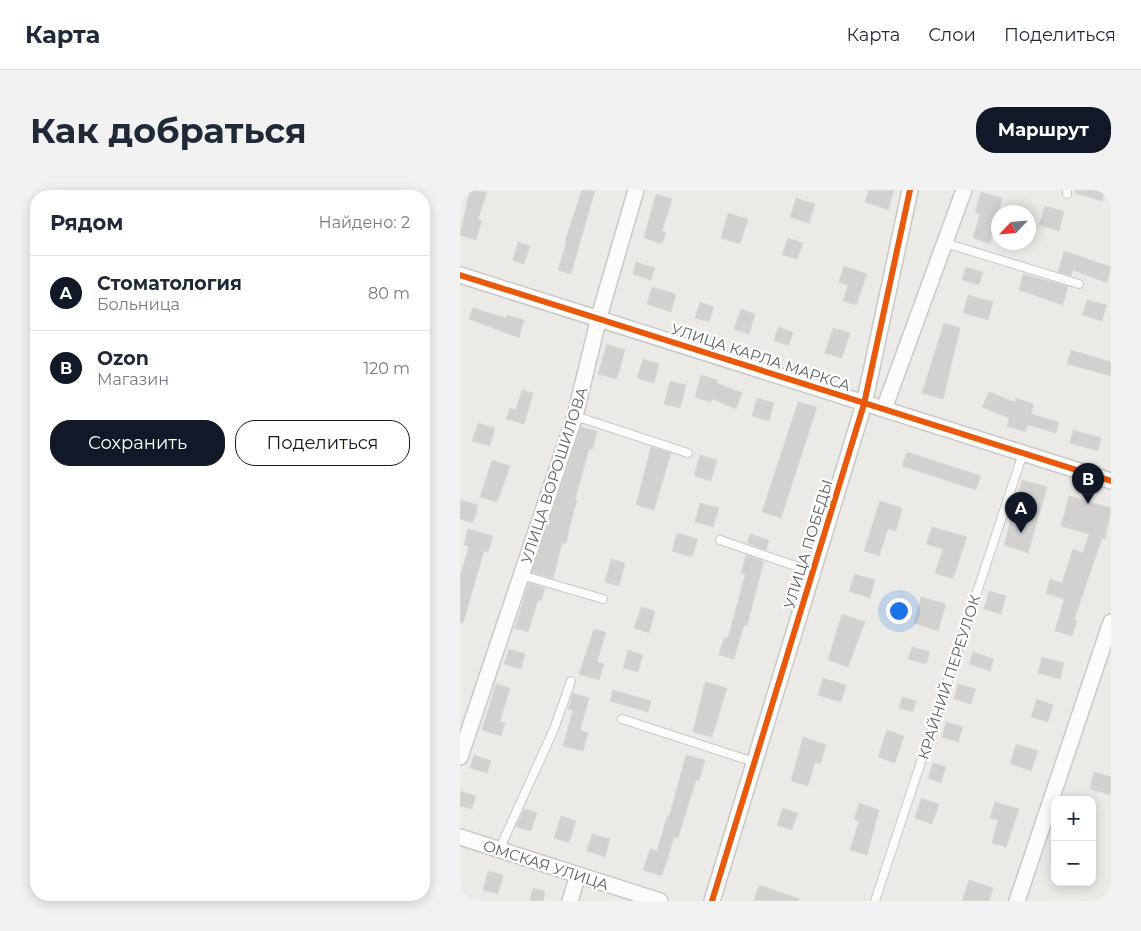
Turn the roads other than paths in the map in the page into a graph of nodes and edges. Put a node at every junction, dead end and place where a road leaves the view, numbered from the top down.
1 (636, 190) edge
2 (910, 190) edge
3 (964, 190) edge
4 (945, 243) junction
5 (460, 274) edge
6 (1079, 284) dead end
7 (599, 317) junction
8 (864, 404) junction
9 (884, 409) junction
10 (575, 416) junction
11 (688, 452) dead end
12 (1023, 453) junction
13 (1111, 481) edge
14 (720, 540) dead end
15 (813, 572) junction
16 (521, 576) junction
17 (603, 599) dead end
18 (1111, 622) edge
19 (570, 681) dead end
20 (622, 719) dead end
21 (460, 757) edge
22 (754, 762) junction
23 (460, 837) edge
24 (499, 850) junction
25 (578, 875) junction
26 (570, 901) edge
27 (660, 901) edge
28 (712, 901) edge
29 (876, 901) edge
30 (1017, 901) edge

1 - 7 street, УЛИЦА ВОРОШИЛОВА
2 - 8 street, УЛИЦА ПОБЕДЫ
3 - 4 street
4 - 6 lane
4 - 9 street
5 - 7 street, УЛИЦА КАРЛА МАРКСА
7 - 8 street, УЛИЦА КАРЛА МАРКСА
7 - 10 street, УЛИЦА ВОРОШИЛОВА
8 - 9 street, УЛИЦА КАРЛА МАРКСА
8 - 15 street, УЛИЦА ПОБЕДЫ
9 - 12 street, УЛИЦА КАРЛА МАРКСА
10 - 11 lane
10 - 16 street, УЛИЦА ВОРОШИЛОВА
12 - 13 street, УЛИЦА КАРЛА МАРКСА
12 - 29 lane, КРАЙНИЙ ПЕРЕУЛОК
14 - 15 lane
15 - 22 street, УЛИЦА ПОБЕДЫ
16 - 17 lane
16 - 21 street, УЛИЦА ВОРОШИЛОВА
18 - 30 street
19 - 24 lane
20 - 22 lane
22 - 28 street, УЛИЦА ПОБЕДЫ
23 - 24 street, ОМСКАЯ УЛИЦА
24 - 25 street, ОМСКАЯ УЛИЦА
25 - 26 street
25 - 27 street, ОМСКАЯ УЛИЦА

